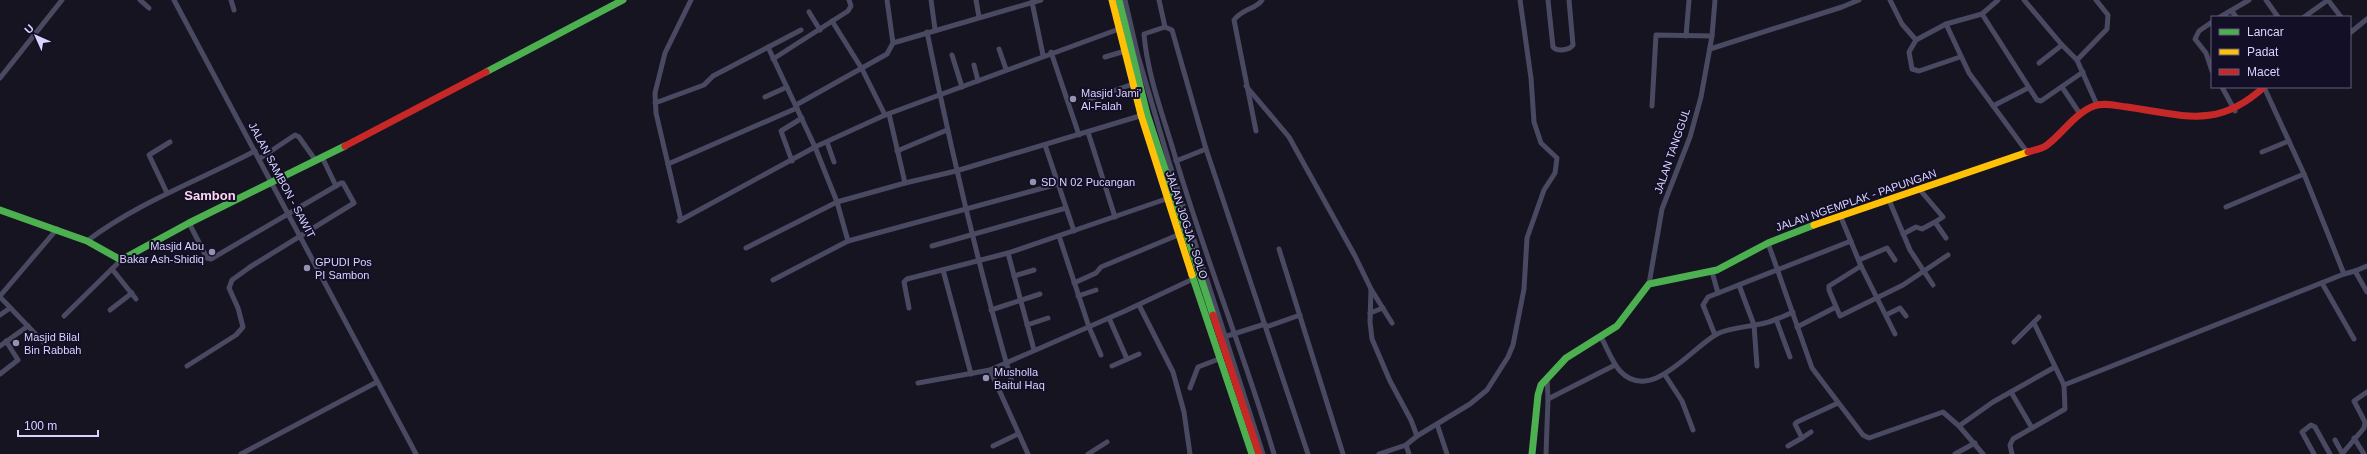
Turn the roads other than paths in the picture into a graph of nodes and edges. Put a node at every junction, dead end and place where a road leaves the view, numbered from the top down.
1 (62, 0) edge
2 (140, 0) edge
3 (231, 0) edge
4 (623, 0) edge
5 (691, 0) edge
6 (849, 0) edge
7 (887, 0) edge
8 (931, 0) edge
9 (976, 0) edge
10 (1041, 0) edge
11 (1112, 0) edge
12 (1120, 0) edge
13 (1125, 0) edge
14 (1158, 0) edge
15 (1262, 0) edge
16 (1520, 0) edge
17 (1548, 0) edge
18 (1569, 0) edge
19 (1689, 0) edge
20 (1715, 0) edge
21 (1859, 0) edge
22 (1890, 0) edge
23 (1998, 0) edge
24 (2024, 0) edge
25 (2096, 0) edge
26 (2248, 0) edge
27 (2266, 0) edge
28 (2328, 0) edge
29 (177, 1) edge
30 (1024, 2) edge
31 (1032, 2) junction
32 (148, 8) dead end
33 (234, 10) dead end
34 (2232, 11) junction
35 (809, 12) dead end
36 (1982, 14) junction
37 (979, 16) junction
38 (2222, 16) edge
39 (2235, 16) edge
40 (2277, 16) edge
41 (2305, 16) edge
42 (2340, 16) edge
43 (2367, 19) edge
44 (832, 21) junction
45 (2211, 23) edge
46 (1946, 24) junction
47 (1165, 27) junction
48 (935, 29) junction
49 (1119, 29) junction
50 (800, 30) dead end
51 (820, 30) junction
52 (2351, 31) edge
53 (928, 32) junction
54 (1144, 34) junction
55 (1686, 36) junction
56 (1712, 36) junction
57 (1132, 39) junction
58 (1916, 40) junction
59 (893, 43) junction
60 (2062, 45) junction
61 (768, 47) junction
62 (999, 49) dead end
63 (1710, 49) junction
64 (1125, 51) junction
65 (1051, 52) junction
66 (952, 55) dead end
67 (1043, 55) junction
68 (1105, 57) dead end
69 (1960, 57) junction
70 (773, 59) junction
71 (2077, 60) junction
72 (2039, 63) dead end
73 (974, 65) dead end
74 (862, 69) junction
75 (2211, 69) edge
76 (1006, 70) junction
77 (2083, 72) junction
78 (0, 78) edge
79 (978, 81) junction
80 (1133, 84) junction
81 (1246, 86) junction
82 (2062, 86) junction
83 (787, 87) junction
84 (962, 87) junction
85 (2028, 88) junction
86 (2223, 88) edge
87 (2263, 88) edge
88 (2264, 88) edge
89 (941, 95) junction
90 (765, 98) dead end
91 (1090, 99) dead end
92 (655, 103) junction
93 (2097, 105) junction
94 (796, 106) junction
95 (1652, 106) dead end
96 (1993, 106) junction
97 (2234, 110) junction
98 (887, 114) junction
99 (2080, 114) junction
100 (1144, 115) junction
101 (802, 118) junction
102 (947, 130) junction
103 (1088, 132) junction
104 (1256, 132) dead end
105 (1079, 135) junction
106 (2289, 141) junction
107 (170, 142) dead end
108 (827, 142) junction
109 (1045, 145) junction
110 (815, 147) junction
111 (1206, 149) junction
112 (255, 151) junction
113 (897, 151) junction
114 (2028, 152) junction
115 (2262, 152) dead end
116 (259, 159) junction
117 (319, 159) junction
118 (792, 161) junction
119 (1176, 161) junction
120 (834, 162) dead end
121 (668, 164) junction
122 (956, 171) junction
123 (2304, 174) junction
124 (272, 182) junction
125 (905, 183) junction
126 (1058, 184) junction
127 (336, 186) junction
128 (1920, 190) junction
129 (167, 193) junction
130 (1170, 198) junction
131 (1889, 200) junction
132 (837, 202) junction
133 (2226, 207) dead end
134 (966, 208) junction
135 (1066, 208) junction
136 (0, 210) edge
137 (289, 214) junction
138 (1840, 215) junction
139 (1115, 216) junction
140 (1935, 222) junction
141 (188, 223) junction
142 (57, 229) junction
143 (1074, 231) junction
144 (1903, 234) junction
145 (972, 235) junction
146 (1178, 235) junction
147 (302, 236) junction
148 (1059, 236) junction
149 (1946, 238) dead end
150 (87, 241) junction
151 (848, 241) junction
152 (1851, 241) junction
153 (1768, 243) junction
154 (932, 246) dead end
155 (746, 248) dead end
156 (1279, 249) dead end
157 (1008, 254) junction
158 (1948, 255) dead end
159 (121, 260) junction
160 (1895, 260) dead end
161 (977, 261) junction
162 (1860, 263) junction
163 (2367, 266) edge
164 (112, 269) junction
165 (1778, 269) junction
166 (944, 270) junction
167 (1034, 270) dead end
168 (2355, 271) junction
169 (1712, 272) junction
170 (1924, 272) junction
171 (2344, 274) junction
172 (1014, 276) junction
173 (1193, 279) junction
174 (773, 280) dead end
175 (1074, 283) junction
176 (2322, 283) junction
177 (1649, 284) junction
178 (1739, 284) junction
179 (1933, 285) dead end
180 (1371, 289) junction
181 (1096, 290) dead end
182 (2367, 292) edge
183 (132, 293) junction
184 (1718, 293) junction
185 (1040, 294) dead end
186 (0, 296) edge
187 (1078, 296) junction
188 (1878, 298) junction
189 (136, 299) dead end
190 (1020, 300) junction
191 (1140, 305) junction
192 (1836, 307) junction
193 (10, 308) junction
194 (909, 308) dead end
195 (1382, 308) junction
196 (110, 310) dead end
197 (991, 310) junction
198 (1793, 312) junction
199 (1370, 313) junction
200 (0, 315) edge
201 (1300, 315) junction
202 (1886, 315) junction
203 (64, 316) dead end
204 (1906, 316) dead end
205 (2039, 317) dead end
206 (1048, 318) dead end
207 (1109, 318) junction
208 (1776, 319) junction
209 (1392, 323) dead end
210 (2034, 323) junction
211 (1027, 325) junction
212 (1754, 325) junction
213 (28, 326) junction
214 (1266, 326) junction
215 (1797, 326) junction
216 (1089, 327) junction
217 (1235, 333) junction
218 (1895, 334) dead end
219 (1715, 335) junction
220 (1223, 337) junction
221 (1601, 337) junction
222 (2354, 339) dead end
223 (6, 341) junction
224 (1213, 341) junction
225 (2014, 342) dead end
226 (44, 343) dead end
227 (0, 346) edge
228 (1034, 350) junction
229 (1139, 354) dead end
230 (1101, 355) dead end
231 (1790, 357) dead end
232 (1219, 358) junction
233 (1128, 359) junction
234 (1006, 362) junction
235 (1615, 365) junction
236 (187, 366) dead end
237 (1112, 366) dead end
238 (1757, 366) dead end
239 (2055, 368) junction
240 (990, 370) junction
241 (0, 374) edge
242 (971, 374) junction
243 (1665, 375) junction
244 (1544, 381) junction
245 (377, 382) junction
246 (918, 383) dead end
247 (2064, 385) junction
248 (1013, 386) dead end
249 (1190, 388) dead end
250 (2011, 392) junction
251 (2367, 392) edge
252 (1548, 399) junction
253 (1838, 404) junction
254 (1437, 424) junction
255 (1959, 426) junction
256 (2032, 428) junction
257 (1693, 430) dead end
258 (2367, 430) edge
259 (1811, 432) dead end
260 (2360, 432) junction
261 (1018, 434) junction
262 (1417, 436) junction
263 (1802, 438) junction
264 (2354, 438) junction
265 (2335, 440) dead end
266 (1107, 442) dead end
267 (1974, 443) junction
268 (1406, 445) junction
269 (993, 446) dead end
270 (1788, 446) dead end
271 (241, 454) edge
272 (416, 454) edge
273 (1028, 454) edge
274 (1088, 454) edge
275 (1190, 454) edge
276 (1252, 454) edge
277 (1259, 454) edge
278 (1263, 454) edge
279 (1274, 454) edge
280 (1308, 454) edge
281 (1343, 454) edge
282 (1379, 454) edge
283 (1409, 454) edge
284 (1447, 454) edge
285 (1532, 454) edge
286 (1546, 454) edge
287 (1955, 454) edge
288 (1983, 454) edge
289 (2012, 454) edge
290 (2314, 454) edge
291 (2330, 454) edge
292 (2342, 454) edge
293 (2364, 454) edge

1 - 78 street
2 - 32 street
3 - 33 street
4 - 117 main road
5 - 92 street
6 - 44 street
7 - 59 street
8 - 48 street
9 - 37 street
10 - 31 street
11 - 49 main road, JALAN JOGJA - SOLO
12 - 57 main road, JALAN JOGJA - SOLO
13 - 57 street
14 - 47 street
15 - 81 street
16 - 254 street
17 - 18 street
19 - 55 street
20 - 56 street, JALAN TANGGUL
21 - 63 street
22 - 58 street
23 - 36 street
24 - 60 street
25 - 71 street
26 - 34 street
27 - 40 street
28 - 41 street
28 - 42 street
29 - 112 street, JALAN SAMBON - SAWIT
30 - 31 street
30 - 37 street
31 - 67 street
34 - 38 street
34 - 39 street
35 - 51 street
36 - 46 street
36 - 85 street
37 - 48 street
43 - 52 street
44 - 51 street
44 - 74 street
45 - 75 street
46 - 58 street
46 - 69 street
47 - 54 street
47 - 111 street
48 - 53 street
49 - 64 main road, JALAN JOGJA - SOLO
49 - 65 street
50 - 61 street
51 - 70 street
53 - 59 street
53 - 89 street
54 - 57 street
54 - 119 street
55 - 56 street
55 - 95 street
56 - 63 street, JALAN TANGGUL
57 - 100 main road, JALAN JOGJA - SOLO
57 - 220 street
58 - 69 street
59 - 74 street
60 - 71 street
60 - 72 street
61 - 70 street
61 - 92 street
62 - 76 street
63 - 177 street, JALAN TANGGUL
64 - 68 street
64 - 80 main road, JALAN JOGJA - SOLO
65 - 67 street
65 - 105 street
66 - 84 street
67 - 76 street
69 - 96 street
70 - 83 street
71 - 77 street
73 - 79 street
74 - 94 street
74 - 98 street
76 - 79 street
77 - 82 street
77 - 93 street
79 - 84 street
80 - 91 street
80 - 100 main road, JALAN JOGJA - SOLO
81 - 104 street
81 - 180 street
82 - 85 street
82 - 99 street
83 - 90 street
83 - 94 street
84 - 89 street
85 - 96 street
86 - 97 street
87 - 97 main road
88 - 106 street
89 - 98 street
89 - 102 street
92 - 121 street
93 - 97 main road
93 - 99 main road, JALAN NGEMPLAK - PAPUNGAN
94 - 101 street
94 - 121 street
96 - 114 street
98 - 108 street
98 - 113 street
99 - 114 main road, JALAN NGEMPLAK - PAPUNGAN
100 - 103 street
100 - 130 main road, JALAN JOGJA - SOLO
101 - 110 street
101 - 118 street
102 - 113 street
102 - 122 street
103 - 105 street
103 - 139 street
105 - 109 street
106 - 115 street
106 - 123 street
107 - 129 street
108 - 110 street
108 - 120 street
109 - 122 street
109 - 126 street
110 - 118 street
110 - 132 street
111 - 119 street
111 - 214 street
112 - 116 street, JALAN SAMBON - SAWIT
112 - 129 street
113 - 125 street
114 - 128 main road, JALAN NGEMPLAK - PAPUNGAN
116 - 117 street
116 - 124 street, JALAN SAMBON - SAWIT
117 - 124 main road
117 - 127 street
118 - 121 street
119 - 217 street
122 - 125 street
122 - 134 street
123 - 133 street
123 - 171 street
124 - 137 street, JALAN SAMBON - SAWIT
124 - 141 main road
125 - 132 street
126 - 134 street
126 - 135 street
127 - 137 street
127 - 147 street
128 - 131 main road, JALAN NGEMPLAK - PAPUNGAN
128 - 140 street
129 - 150 street
130 - 139 street
130 - 146 main road, JALAN JOGJA - SOLO
130 - 220 main road, JALAN JOGJA - SOLO
131 - 138 main road, JALAN NGEMPLAK - PAPUNGAN
131 - 144 street
132 - 151 street
132 - 155 street
134 - 145 street
134 - 151 street
135 - 143 street
135 - 145 street
136 - 142 main road
137 - 141 street
137 - 147 street, JALAN SAMBON - SAWIT
138 - 152 street
138 - 153 main road, JALAN NGEMPLAK - PAPUNGAN
139 - 143 street
140 - 144 street
140 - 149 street
141 - 159 main road
142 - 150 main road
142 - 186 street
143 - 148 street
144 - 170 street
145 - 154 street
145 - 161 street
146 - 173 main road, JALAN JOGJA - SOLO
146 - 175 street
147 - 236 street
147 - 245 street, JALAN SAMBON - SAWIT
148 - 157 street
148 - 175 street
150 - 159 main road
151 - 174 street
152 - 162 street
152 - 165 street
153 - 165 street
153 - 169 main road, JALAN NGEMPLAK - PAPUNGAN
156 - 201 street
157 - 161 street
157 - 172 street
158 - 170 street
159 - 164 street
160 - 162 street
161 - 166 street
161 - 197 street
162 - 188 street
162 - 192 street
163 - 168 street
164 - 183 street
164 - 203 street
165 - 178 street
165 - 198 street
166 - 194 street
166 - 242 street
167 - 172 street
168 - 171 street
168 - 182 street
169 - 177 main road, JALAN NGEMPLAK - PAPUNGAN
169 - 184 street
170 - 179 street
170 - 188 street
171 - 176 street
172 - 190 street
173 - 191 street
173 - 224 main road, JALAN JOGJA - SOLO
175 - 187 street
176 - 222 street
176 - 247 street
177 - 221 main road
178 - 184 street
178 - 212 street
180 - 195 street
180 - 199 street
181 - 187 street
183 - 189 street
183 - 196 street
184 - 219 street
185 - 190 street
186 - 193 street
187 - 216 street
188 - 192 street
188 - 202 street
190 - 197 street
190 - 211 street
191 - 207 street
191 - 275 street
192 - 215 street
193 - 200 street
193 - 213 street
195 - 199 street
195 - 209 street
197 - 234 street
198 - 208 street
198 - 215 street
199 - 262 street
201 - 214 street
201 - 281 street
202 - 204 street
202 - 218 street
205 - 210 street
206 - 211 street
207 - 216 street
207 - 233 street
208 - 212 street
208 - 231 street
210 - 225 street
210 - 239 street
211 - 228 street
212 - 219 street
212 - 238 street
213 - 223 street
213 - 226 street
214 - 217 street
214 - 280 street
215 - 253 street
216 - 228 street
216 - 230 street
217 - 220 street
217 - 279 street
219 - 243 street
220 - 224 street
220 - 277 main road, JALAN JOGJA - SOLO
220 - 278 street
221 - 235 street
221 - 244 main road
223 - 227 street
223 - 241 street
224 - 232 main road, JALAN JOGJA - SOLO
228 - 234 street
229 - 233 street
232 - 249 street
232 - 276 main road, JALAN JOGJA - SOLO
233 - 237 street
234 - 240 street
234 - 248 street
235 - 243 street
235 - 252 street
239 - 247 street
239 - 250 street
240 - 242 street
240 - 261 street
242 - 246 street
243 - 257 street
244 - 252 street
244 - 285 main road
245 - 271 street
245 - 272 street, JALAN SAMBON - SAWIT
247 - 256 street
250 - 255 street
250 - 256 street
251 - 260 street
252 - 286 street
253 - 255 street
253 - 263 street
254 - 262 street
254 - 284 street
255 - 267 street
256 - 289 street
258 - 260 street
259 - 263 street
260 - 264 street
261 - 269 street
261 - 273 street
262 - 268 street
263 - 270 street
264 - 292 street
264 - 293 street
265 - 292 street
266 - 274 street
267 - 287 street
267 - 288 street
268 - 282 street
268 - 283 street
290 - 291 street

